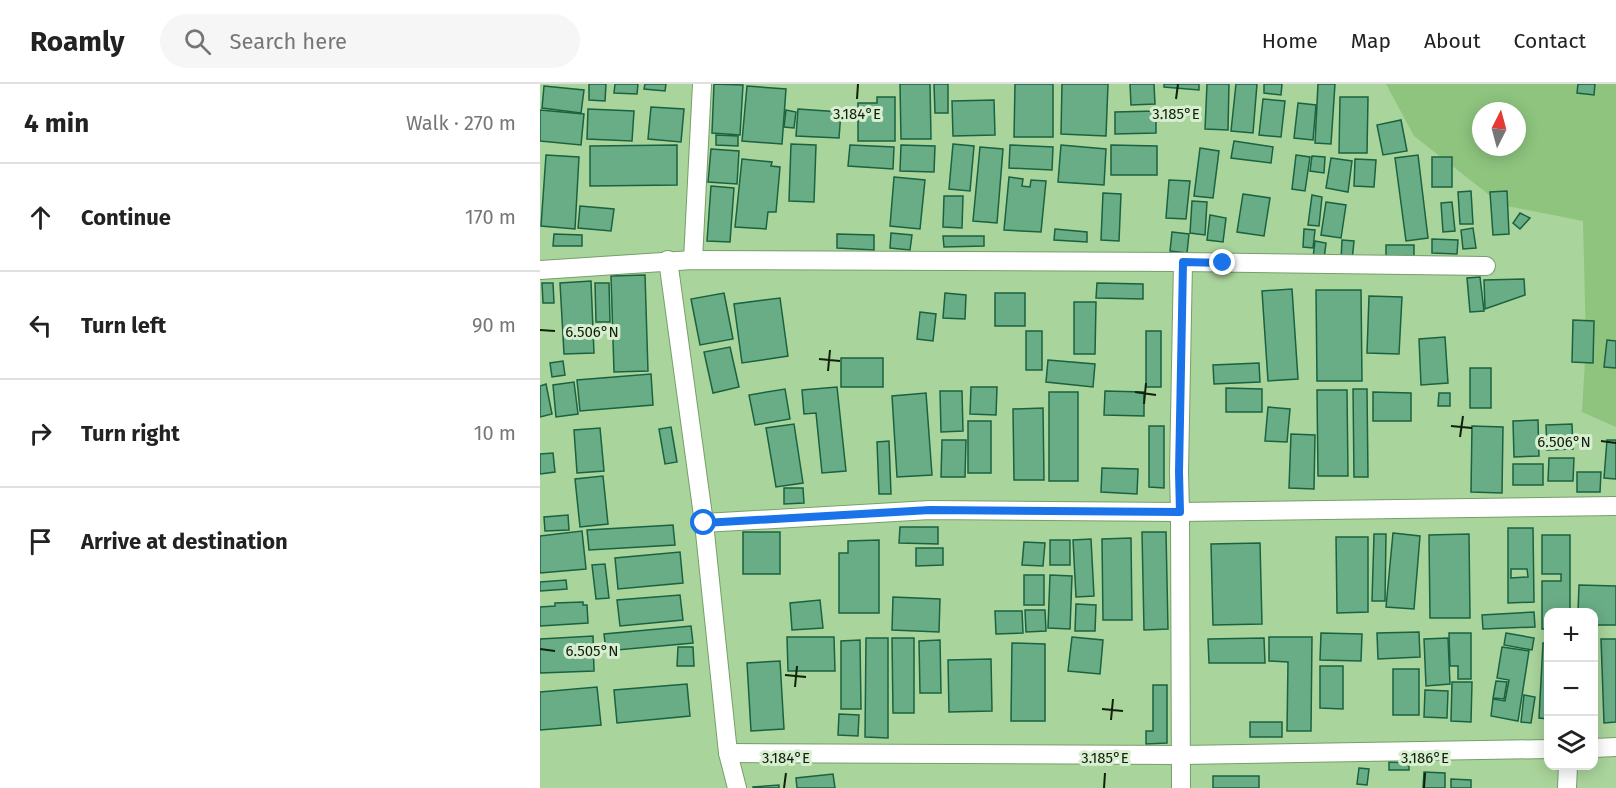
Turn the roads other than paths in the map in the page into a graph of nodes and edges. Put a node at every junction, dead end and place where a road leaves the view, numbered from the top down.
1 (702, 84) edge
2 (668, 260) junction
3 (693, 260) junction
4 (1183, 262) junction
5 (1486, 266) dead end
6 (540, 270) edge
7 (1616, 506) edge
8 (1180, 512) junction
9 (704, 523) junction
10 (1616, 747) edge
11 (1598, 748) edge
12 (1544, 749) edge
13 (728, 753) junction
14 (1182, 755) junction
15 (1568, 770) edge
16 (737, 788) edge
17 (1181, 788) edge
18 (1567, 788) edge

1 - 3 street
2 - 3 street
2 - 6 street
2 - 9 street
3 - 4 street
4 - 5 street
4 - 8 street
7 - 8 street
8 - 9 street
8 - 14 street
9 - 13 street
10 - 11 street
12 - 14 street
13 - 14 street
13 - 16 street
14 - 17 street
15 - 18 street

